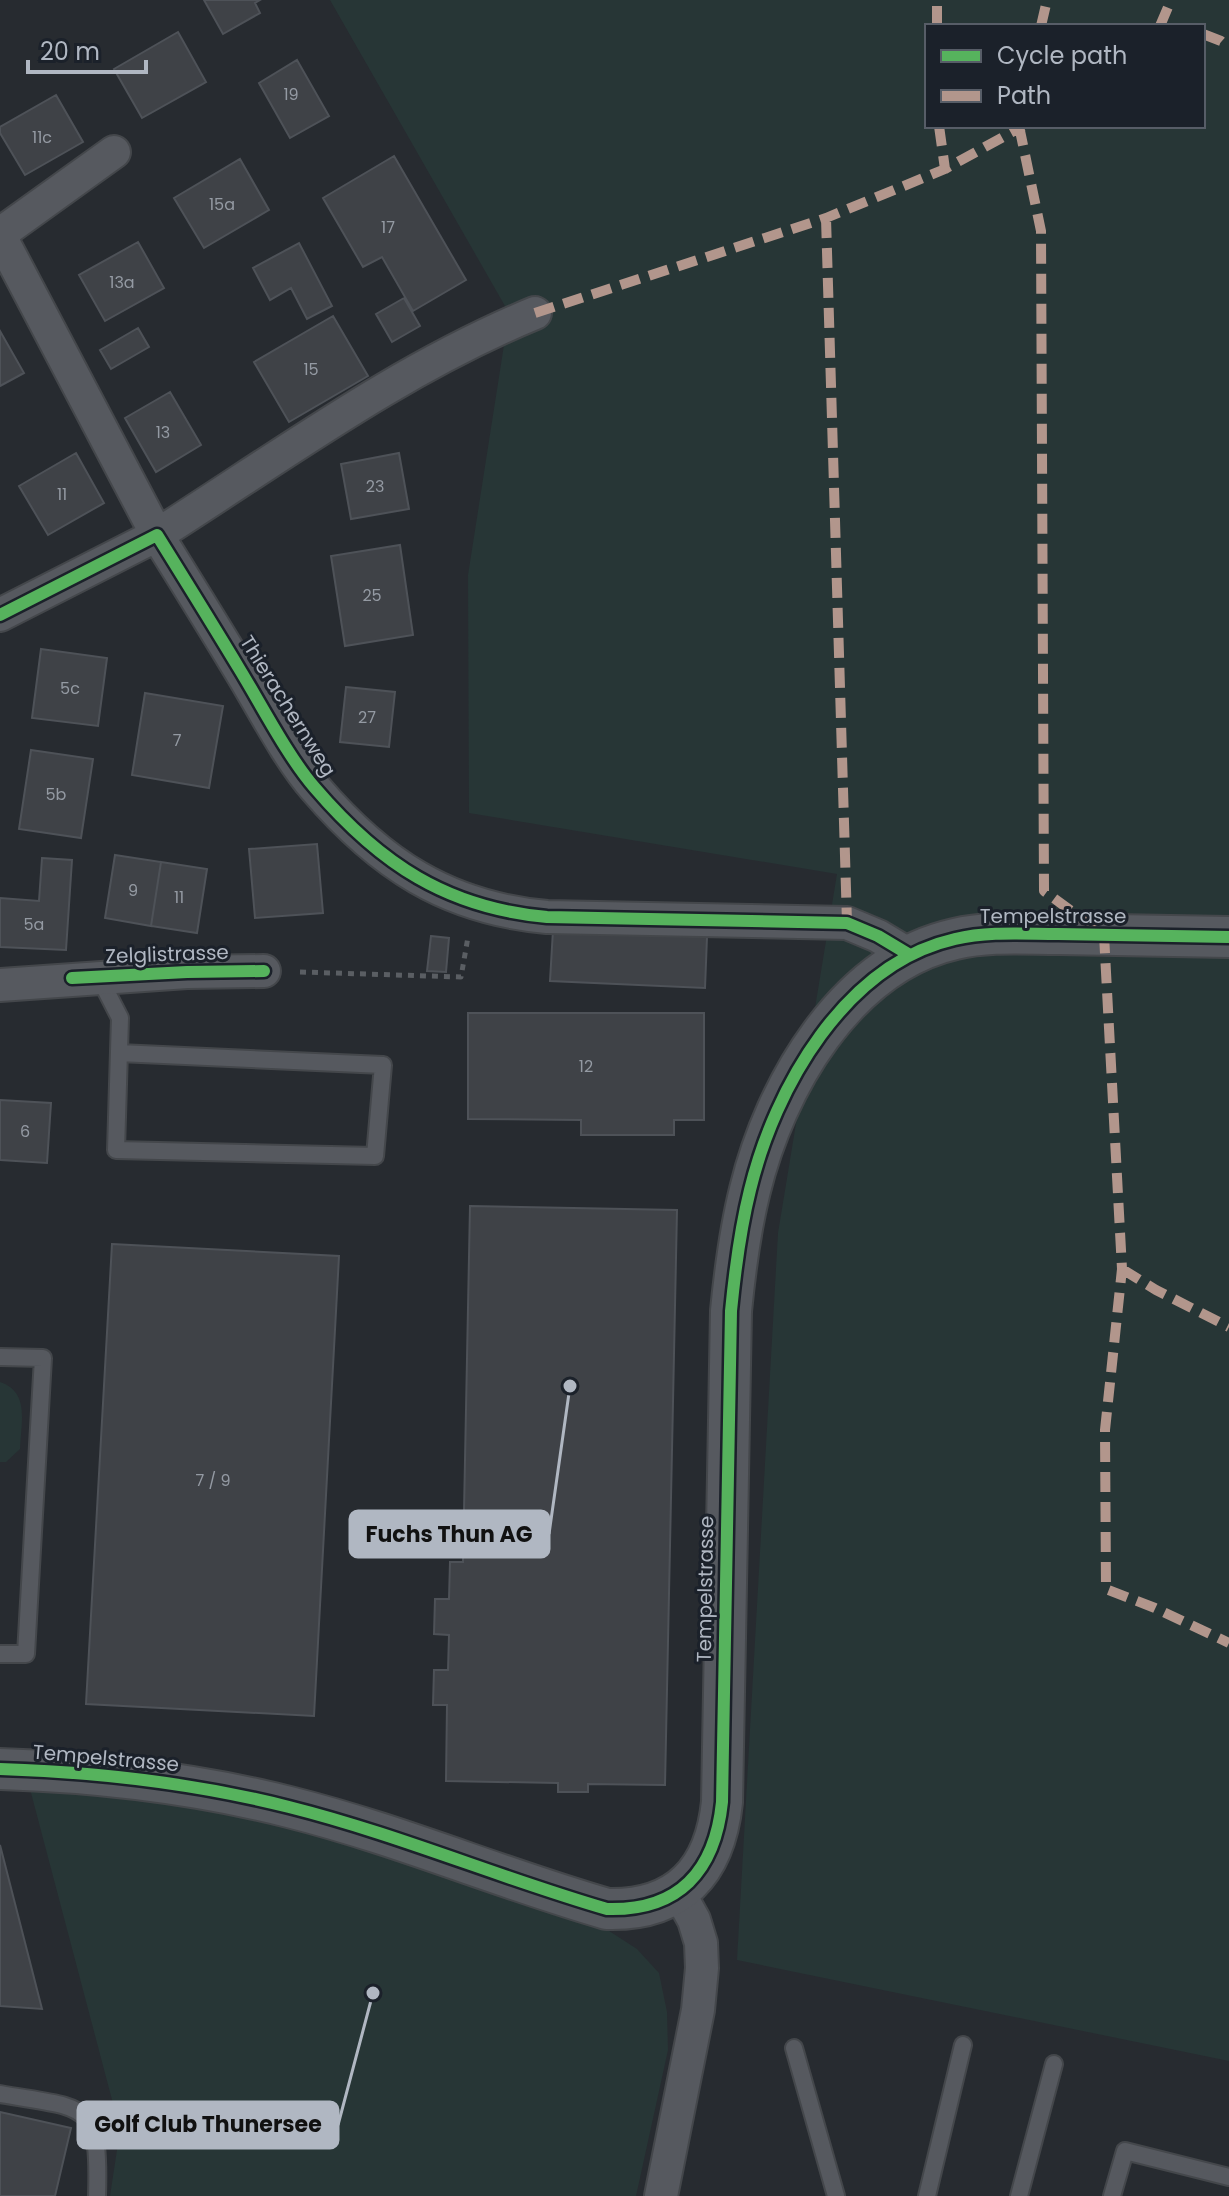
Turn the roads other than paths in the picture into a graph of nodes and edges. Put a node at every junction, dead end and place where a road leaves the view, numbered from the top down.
1 (114, 152) dead end
2 (0, 235) edge
3 (535, 313) dead end
4 (157, 535) junction
5 (0, 615) edge
6 (1229, 937) edge
7 (908, 954) junction
8 (264, 971) road end
9 (99, 977) junction
10 (0, 985) edge
11 (119, 1053) junction
12 (0, 1357) edge
13 (0, 1654) edge
14 (0, 1769) edge
15 (678, 1891) junction
16 (963, 2045) dead end
17 (794, 2048) dead end
18 (1054, 2064) dead end
19 (0, 2094) edge
20 (1229, 2177) edge
21 (97, 2196) edge
22 (661, 2196) edge
23 (836, 2196) edge
24 (927, 2196) edge
25 (1019, 2196) edge
26 (1112, 2196) edge

1 - 2 street, Thierachernweg
2 - 4 street, Thierachernweg
3 - 4 street
4 - 5 street
4 - 7 street, Thierachernweg
6 - 7 street, Tempelstrasse
7 - 15 street, Tempelstrasse
8 - 9 street, Zelglistrasse
9 - 10 street, Zelglistrasse
9 - 11 lane
11 - 11 lane
12 - 13 lane
14 - 15 street, Tempelstrasse
15 - 22 street
16 - 24 lane
17 - 23 lane
18 - 25 lane
19 - 21 lane
20 - 26 lane

